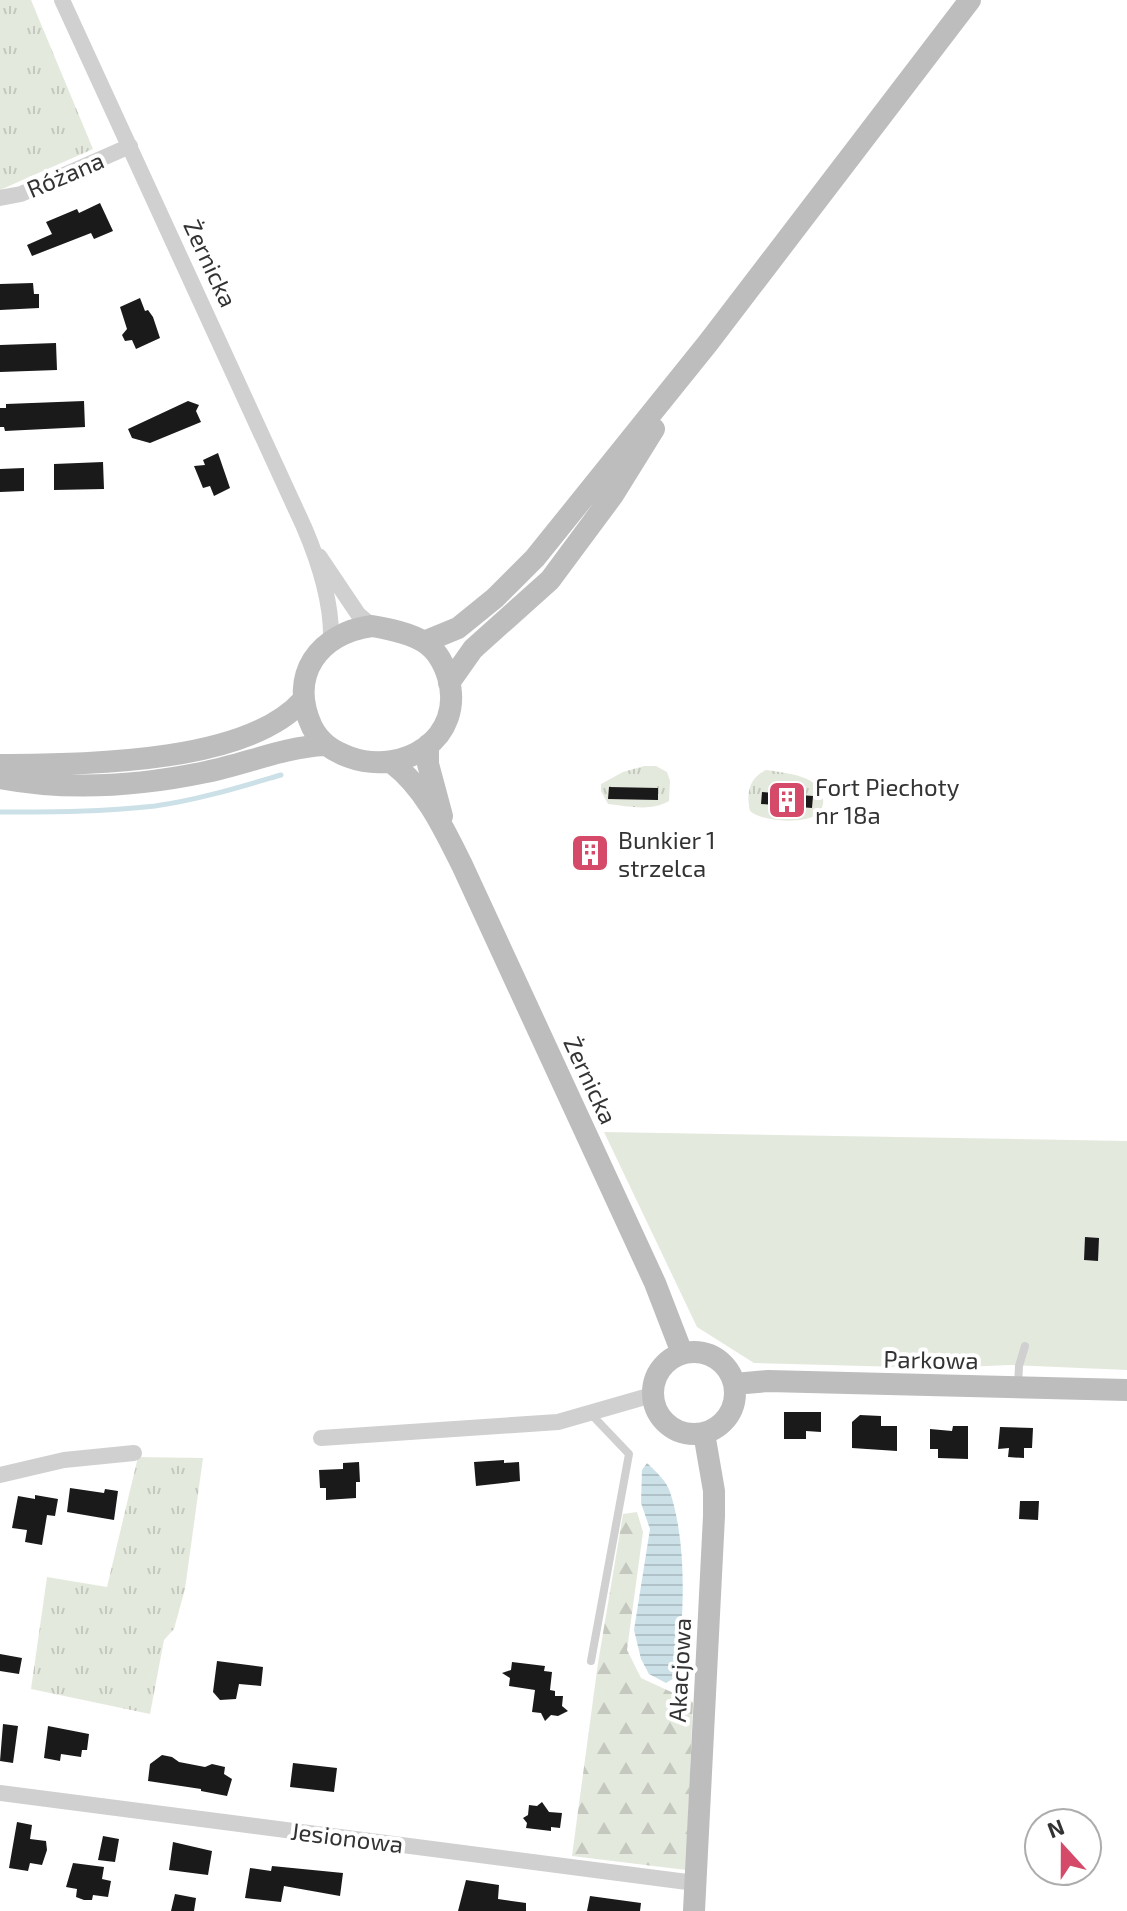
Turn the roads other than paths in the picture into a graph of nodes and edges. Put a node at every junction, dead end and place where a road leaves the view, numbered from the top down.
1 (62, 0) edge
2 (970, 0) edge
3 (130, 146) junction
4 (0, 198) edge
5 (708, 343) junction
6 (313, 548) junction
7 (372, 626) junction
8 (331, 640) junction
9 (424, 642) junction
10 (449, 683) junction
11 (303, 700) junction
12 (325, 745) junction
13 (428, 745) junction
14 (392, 763) junction
15 (0, 765) edge
16 (0, 778) edge
17 (446, 833) junction
18 (1025, 1346) dead end
19 (682, 1353) junction
20 (734, 1384) junction
21 (1018, 1387) junction
22 (1127, 1390) edge
23 (652, 1395) junction
24 (589, 1412) junction
25 (704, 1433) junction
26 (321, 1438) dead end
27 (134, 1453) dead end
28 (0, 1475) edge
29 (591, 1661) dead end
30 (0, 1793) edge
31 (695, 1883) junction
32 (694, 1911) edge

1 - 3 street, Żernicka
2 - 5 street
3 - 4 street, Różana
3 - 6 street, Żernicka
5 - 9 street
5 - 10 street
6 - 7 street, Żernicka
6 - 8 street, Żernicka
7 - 8 street
7 - 9 street
8 - 11 street
9 - 10 street
10 - 13 street
11 - 12 street
11 - 15 street
12 - 14 street
12 - 16 street
13 - 14 street
13 - 17 street, Żernicka
14 - 17 street, Żernicka
17 - 19 street, Żernicka
18 - 21 lane
19 - 20 street
19 - 23 street
20 - 21 street, Parkowa
20 - 25 street
21 - 22 street, Parkowa
23 - 24 street
23 - 25 street
24 - 26 street
24 - 29 lane
25 - 31 street, Akacjowa
27 - 28 street
30 - 31 street, Jesionowa
31 - 32 street, Akacjowa

